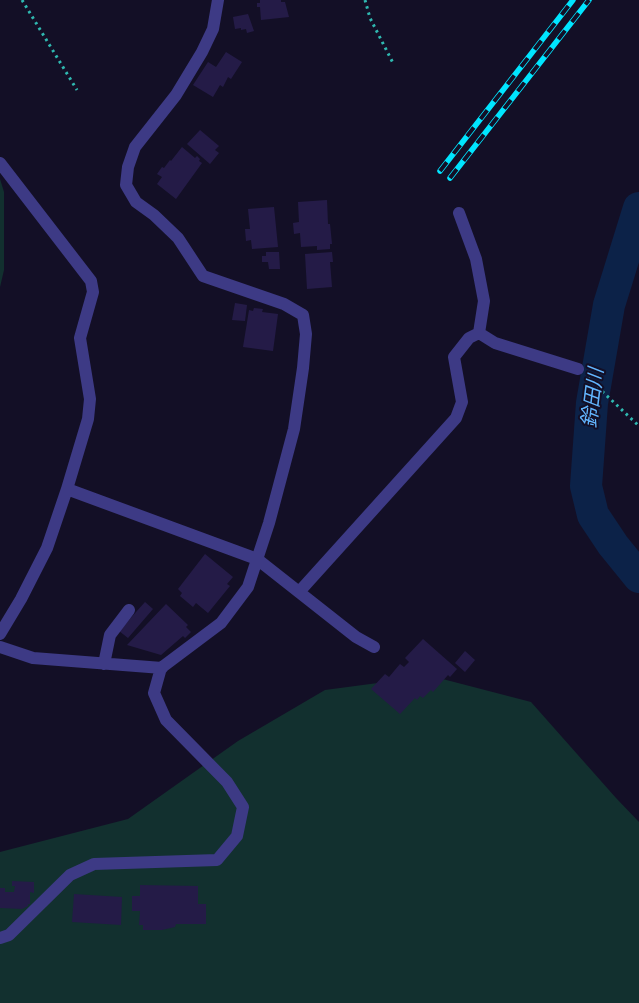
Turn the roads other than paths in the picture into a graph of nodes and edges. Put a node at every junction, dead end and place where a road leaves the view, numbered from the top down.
1 (218, 0) edge
2 (0, 163) edge
3 (459, 213) dead end
4 (479, 334) junction
5 (578, 369) road end
6 (67, 489) junction
7 (257, 559) junction
8 (299, 592) junction
9 (129, 610) dead end
10 (0, 634) edge
11 (0, 646) edge
12 (374, 647) dead end
13 (104, 664) junction
14 (162, 668) junction
15 (0, 938) edge

1 - 7 street
2 - 6 street
3 - 4 street
4 - 5 street
4 - 8 street
6 - 7 street
6 - 10 street
7 - 8 street
7 - 14 street
8 - 12 street
9 - 13 street
11 - 13 street
13 - 14 street
14 - 15 street

